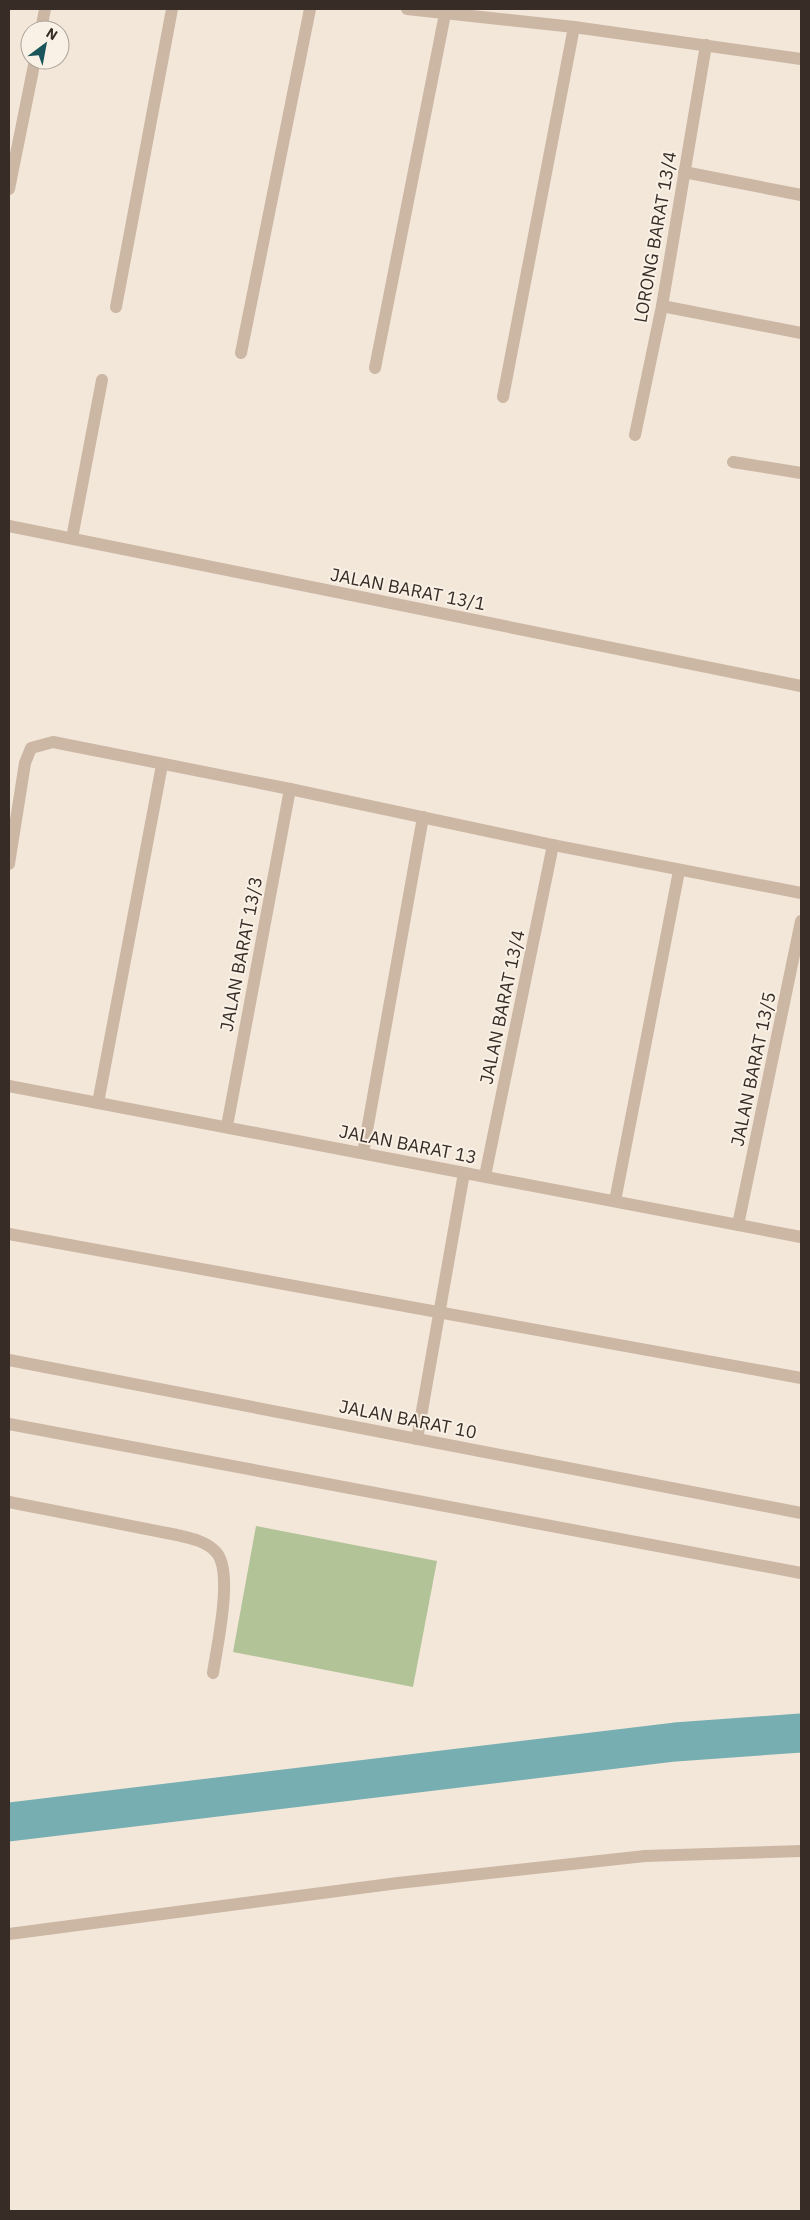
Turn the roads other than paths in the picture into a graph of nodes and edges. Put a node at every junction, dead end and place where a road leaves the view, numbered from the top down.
1 (172, 9) edge
2 (310, 9) edge
3 (407, 9) edge
4 (445, 14) junction
5 (574, 27) junction
6 (706, 45) junction
7 (801, 59) edge
8 (33, 70) edge
9 (684, 172) junction
10 (9, 189) edge
11 (801, 195) edge
12 (662, 306) junction
13 (116, 307) dead end
14 (801, 333) edge
15 (242, 353) dead end
16 (376, 368) dead end
17 (102, 380) dead end
18 (503, 397) dead end
19 (635, 435) dead end
20 (733, 462) dead end
21 (801, 473) edge
22 (9, 526) edge
23 (72, 538) junction
24 (801, 686) edge
25 (162, 765) junction
26 (290, 789) junction
27 (422, 817) junction
28 (553, 845) junction
29 (9, 864) edge
30 (679, 871) junction
31 (801, 894) edge
32 (801, 921) edge
33 (9, 1086) edge
34 (98, 1103) junction
35 (226, 1126) junction
36 (363, 1153) junction
37 (464, 1173) junction
38 (485, 1176) junction
39 (615, 1201) junction
40 (738, 1225) junction
41 (9, 1234) edge
42 (801, 1237) edge
43 (440, 1313) junction
44 (9, 1360) edge
45 (801, 1378) edge
46 (9, 1424) edge
47 (417, 1439) junction
48 (9, 1502) edge
49 (801, 1513) edge
50 (801, 1573) edge
51 (213, 1673) dead end
52 (801, 1851) edge
53 (9, 1934) edge

1 - 13 street
2 - 15 street
3 - 4 street
4 - 5 street
4 - 16 street
5 - 6 street
5 - 18 street
6 - 7 street
6 - 9 street, LORONG BARAT 13/4
8 - 10 street
9 - 11 street
9 - 12 street, LORONG BARAT 13/4
12 - 14 street
12 - 19 street, LORONG BARAT 13/4
17 - 23 street
20 - 21 street
22 - 23 street, JALAN BARAT 13/1
23 - 24 street, JALAN BARAT 13/1
25 - 26 street
25 - 29 street
25 - 34 street
26 - 27 street
26 - 35 street, JALAN BARAT 13/3
27 - 28 street
27 - 36 street
28 - 30 street
28 - 38 street, JALAN BARAT 13/4
30 - 31 street
30 - 39 street
32 - 40 street, JALAN BARAT 13/5
33 - 34 street, JALAN BARAT 13
34 - 35 street, JALAN BARAT 13
35 - 36 street, JALAN BARAT 13
36 - 37 street, JALAN BARAT 13
37 - 38 street, JALAN BARAT 13
37 - 43 street
38 - 39 street, JALAN BARAT 13
39 - 40 street, JALAN BARAT 13
40 - 42 street, JALAN BARAT 13
41 - 43 street
43 - 45 street
43 - 47 street
44 - 47 street, JALAN BARAT 10
46 - 50 street
47 - 49 street, JALAN BARAT 10
48 - 51 street
52 - 53 street

